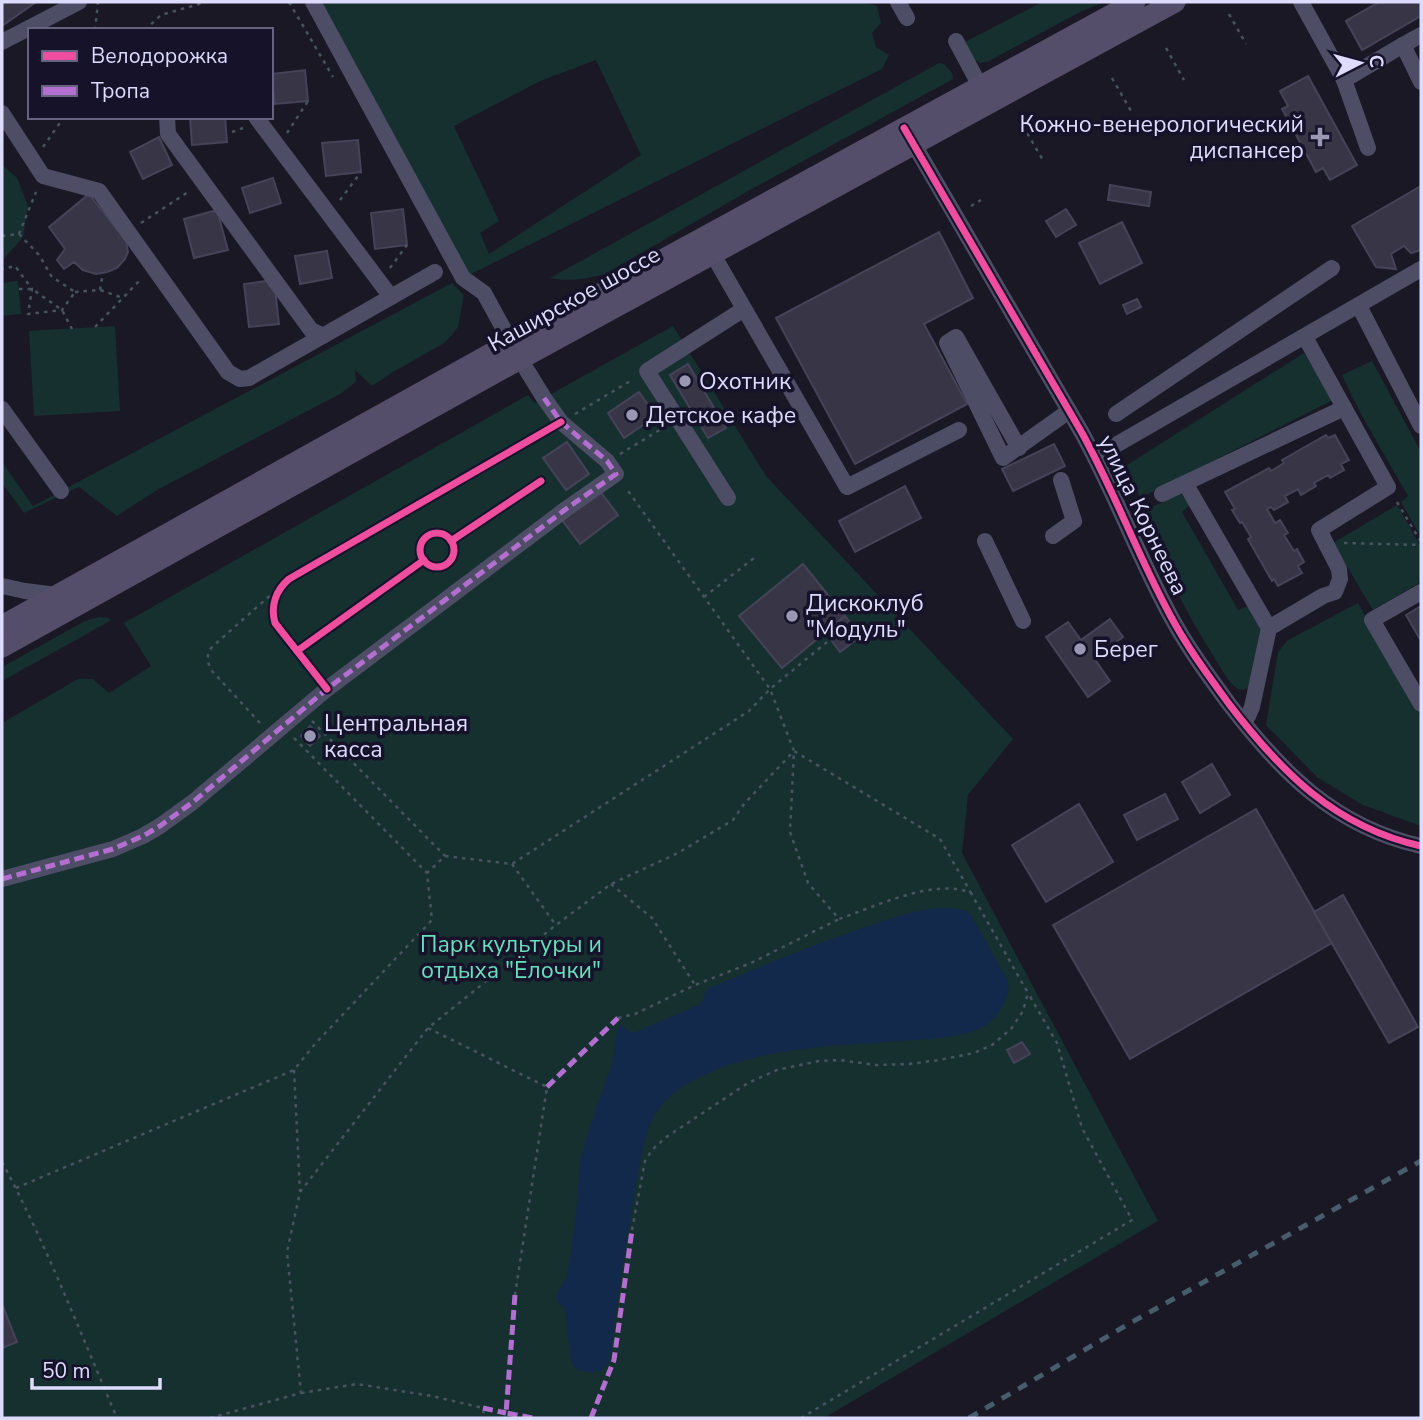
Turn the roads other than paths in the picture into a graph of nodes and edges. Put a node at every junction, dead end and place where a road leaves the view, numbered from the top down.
1 (79, 2) edge
2 (313, 2) edge
3 (898, 2) edge
4 (1135, 2) edge
5 (1175, 2) edge
6 (1301, 2) edge
7 (907, 18) dead end
8 (28, 28) edge
9 (29, 28) edge
10 (1421, 34) edge
11 (956, 41) dead end
12 (2, 42) edge
13 (1403, 45) junction
14 (1344, 79) junction
15 (1421, 82) edge
16 (980, 86) junction
17 (2, 113) edge
18 (167, 119) edge
19 (257, 119) edge
20 (909, 136) junction
21 (1368, 148) dead end
22 (712, 253) junction
23 (1332, 268) dead end
24 (1421, 269) edge
25 (435, 272) dead end
26 (391, 298) junction
27 (1359, 306) junction
28 (744, 309) junction
29 (323, 336) junction
30 (1305, 337) junction
31 (515, 351) junction
32 (1344, 408) junction
33 (2, 409) edge
34 (1069, 411) junction
35 (1116, 414) dead end
36 (1421, 426) edge
37 (959, 430) dead end
38 (1019, 448) junction
39 (1095, 457) junction
40 (1061, 480) dead end
41 (1185, 483) junction
42 (61, 491) dead end
43 (1162, 494) dead end
44 (728, 498) dead end
45 (1053, 536) dead end
46 (985, 541) dead end
47 (2, 586) edge
48 (1421, 592) edge
49 (57, 595) junction
50 (1023, 621) dead end
51 (2, 626) edge
52 (1269, 628) junction
53 (2, 647) edge
54 (1421, 704) edge
55 (1242, 721) junction
56 (1421, 846) edge
57 (2, 879) edge

1 - 9 street
2 - 31 street
3 - 7 street
4 - 16 main road, Каширское шоссе
5 - 20 main road, Каширское шоссе
6 - 14 street
8 - 12 street
10 - 13 street
11 - 16 street
13 - 14 street
13 - 15 street
14 - 21 street
16 - 20 main road, Каширское шоссе
17 - 29 street
18 - 29 street
19 - 26 street
20 - 22 main road, Каширское шоссе
20 - 31 main road, Каширское шоссе
20 - 34 street, улица Корнеева
22 - 28 street
22 - 31 main road, Каширское шоссе
23 - 35 street
24 - 27 street
25 - 26 street
26 - 29 street
27 - 30 street
27 - 36 street
28 - 37 street
28 - 44 street
30 - 32 street
30 - 39 street
31 - 49 main road, Каширское шоссе
31 - 53 main road, Каширское шоссе
31 - 57 street
32 - 41 street
32 - 52 street
33 - 42 street
34 - 38 street
34 - 39 street, улица Корнеева
38 - 38 street
39 - 55 street, улица Корнеева
40 - 45 street
41 - 43 street
41 - 52 street
46 - 50 street
47 - 49 street
48 - 54 street
49 - 51 main road, Каширское шоссе
52 - 55 street
55 - 56 street, улица Корнеева

